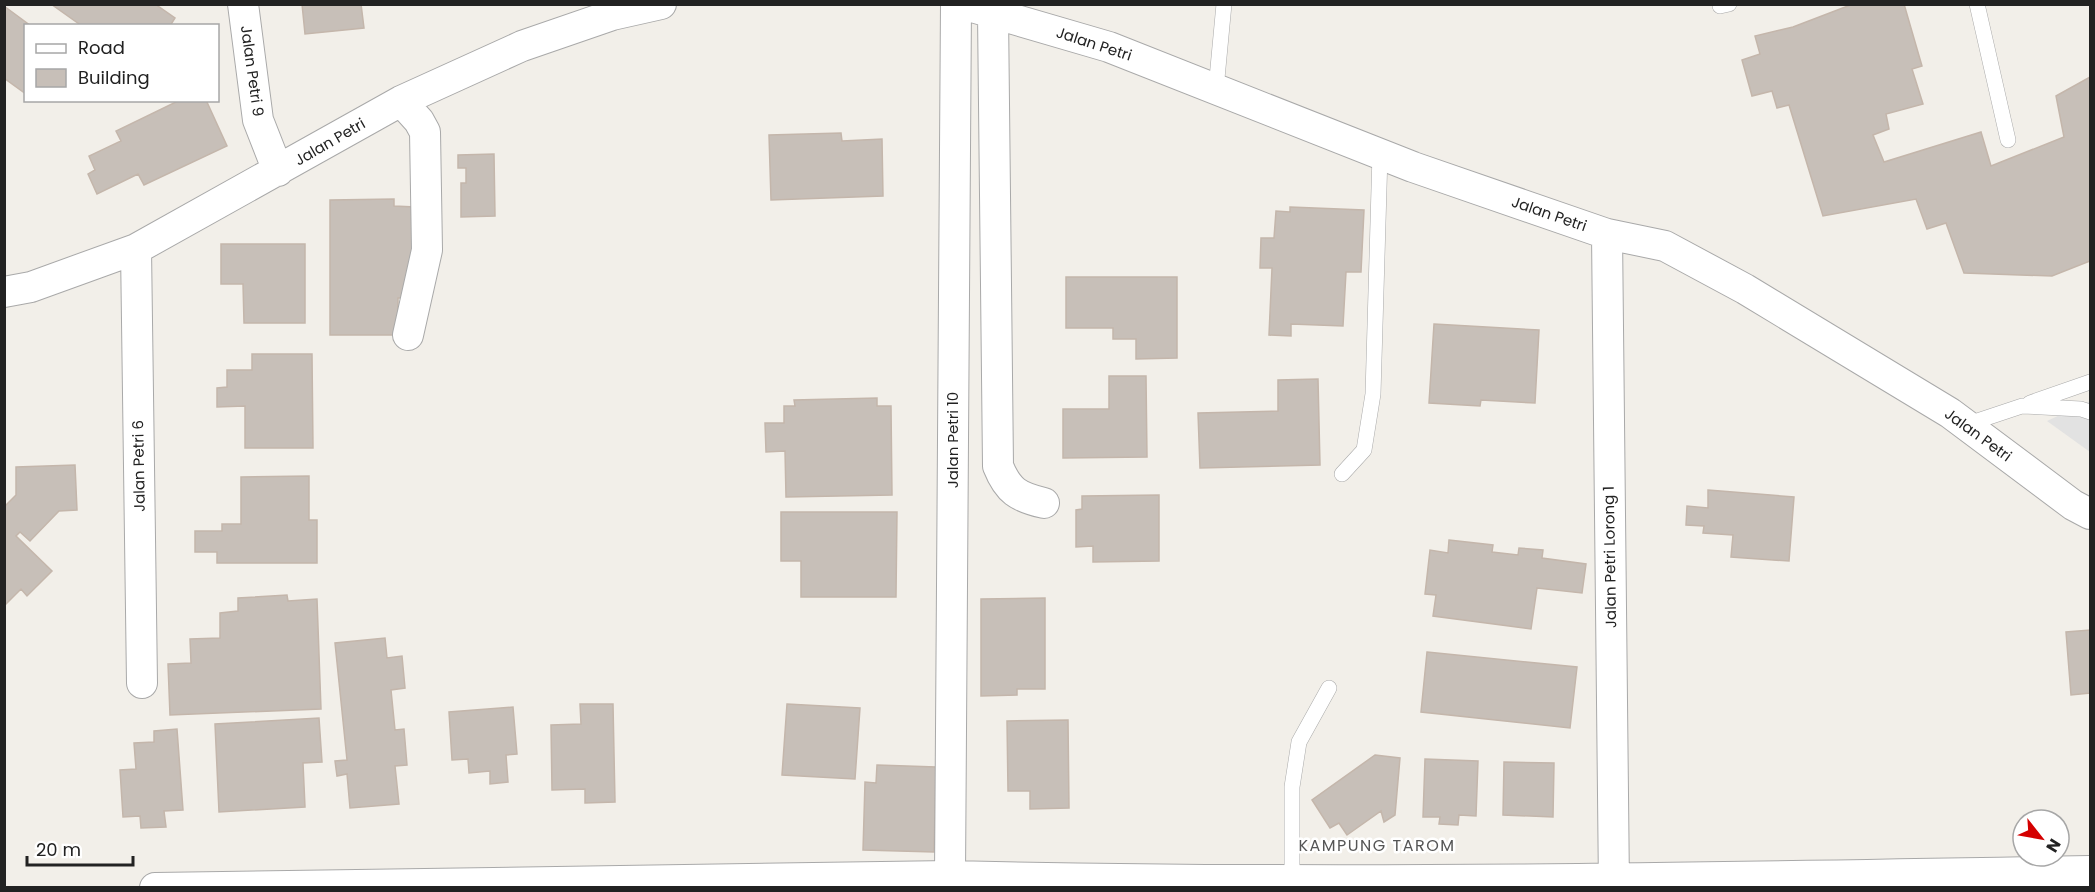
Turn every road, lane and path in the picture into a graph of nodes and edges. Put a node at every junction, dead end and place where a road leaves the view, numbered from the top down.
1 (243, 4) edge
2 (956, 4) edge
3 (962, 4) edge
4 (1224, 4) edge
5 (1977, 4) edge
6 (649, 6) edge
7 (993, 13) junction
8 (1216, 89) junction
9 (401, 101) junction
10 (2008, 140) dead end
11 (1380, 154) junction
12 (278, 171) junction
13 (1607, 234) junction
14 (136, 249) junction
15 (4, 292) edge
16 (408, 335) dead end
17 (2091, 382) edge
18 (2022, 406) junction
19 (2091, 412) edge
20 (1965, 425) junction
21 (1341, 474) dead end
22 (1044, 503) dead end
23 (2091, 514) edge
24 (142, 683) dead end
25 (1329, 688) dead end
26 (2091, 871) edge
27 (950, 876) junction
28 (1292, 880) junction
29 (1613, 884) edge
30 (154, 888) edge

1 - 12 street, Jalan Petri 9
2 - 27 street, Jalan Petri 10
3 - 7 street, Jalan Petri
4 - 8 lane
5 - 10 lane
6 - 9 street, Jalan Petri
7 - 8 street, Jalan Petri
7 - 22 street
8 - 11 street, Jalan Petri
9 - 12 street, Jalan Petri
9 - 16 street
11 - 13 street, Jalan Petri
11 - 21 lane
12 - 14 street, Jalan Petri
13 - 20 street, Jalan Petri
13 - 29 street, Jalan Petri Lorong 1
14 - 15 street, Jalan Petri
14 - 24 street, Jalan Petri 6
17 - 18 lane
18 - 19 lane
18 - 20 lane
20 - 23 street, Jalan Petri
25 - 28 lane
26 - 29 street
27 - 28 street
27 - 30 street
28 - 29 street

